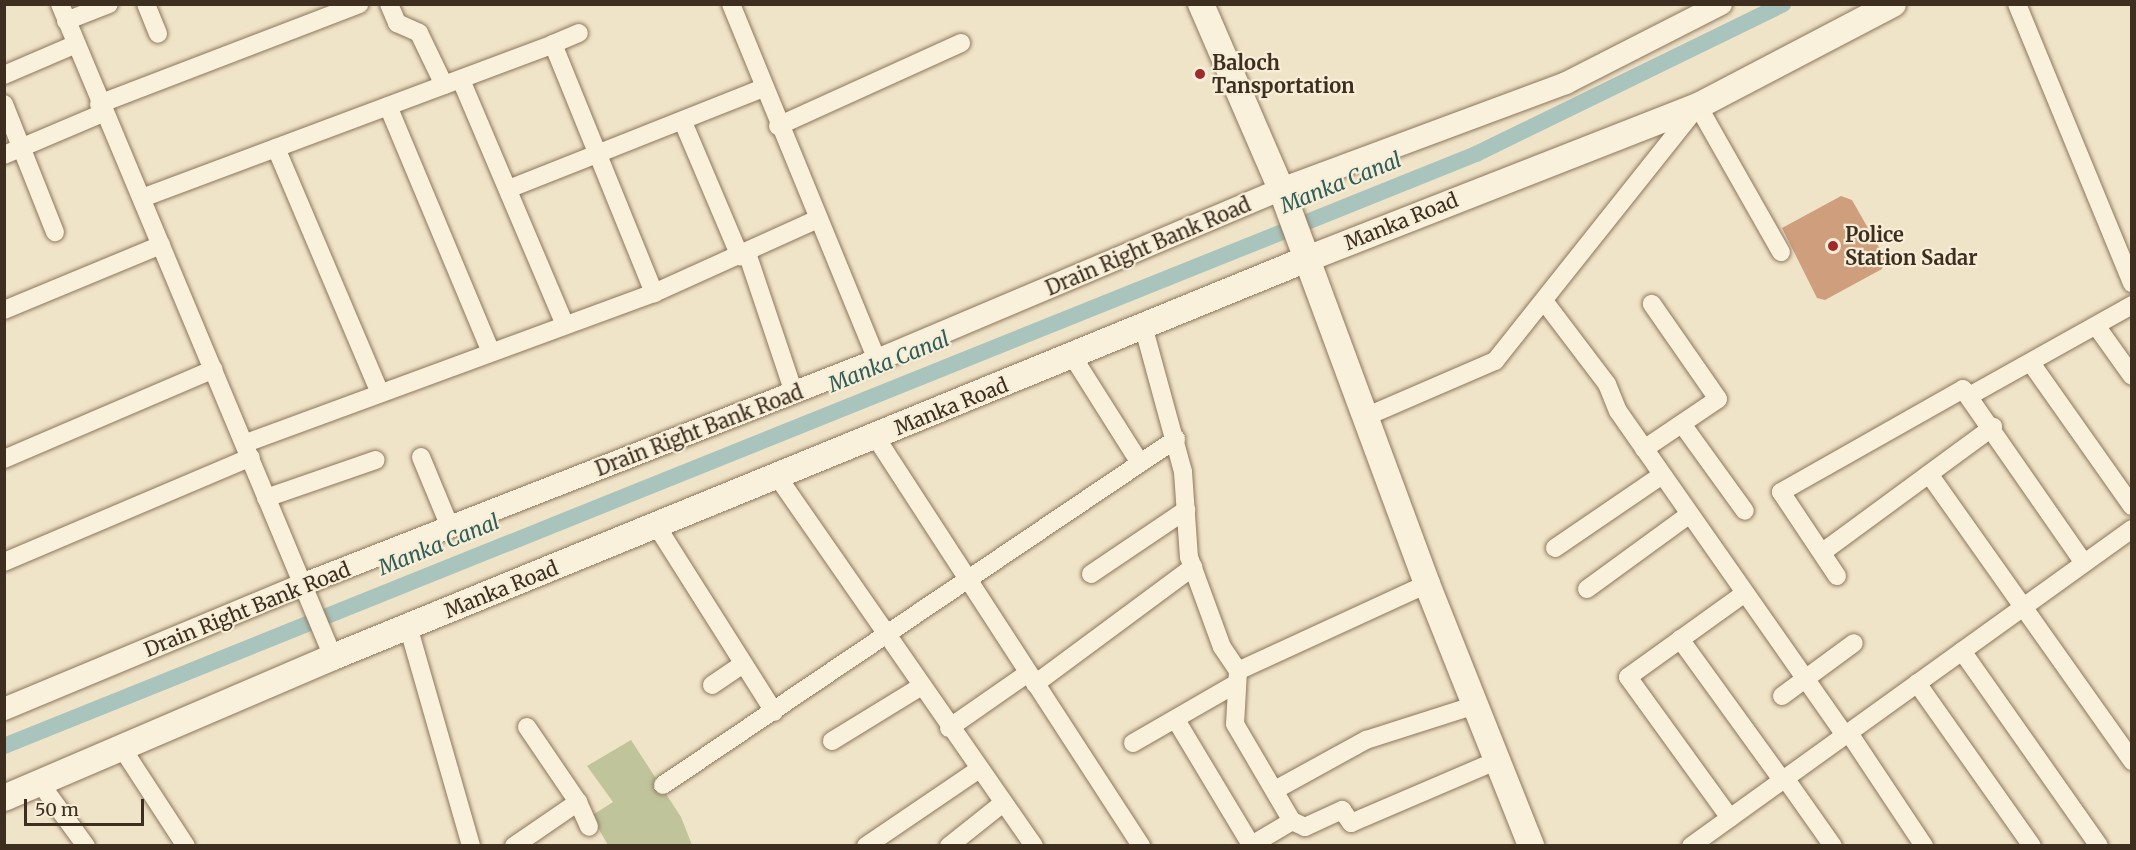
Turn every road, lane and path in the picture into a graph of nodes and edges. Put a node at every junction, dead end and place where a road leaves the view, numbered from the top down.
1 (109, 4) edge
2 (146, 4) edge
3 (359, 4) edge
4 (389, 4) edge
5 (731, 4) edge
6 (1201, 4) edge
7 (1721, 4) edge
8 (1893, 4) edge
9 (2017, 4) edge
10 (63, 13) edge
11 (579, 33) dead end
12 (158, 34) dead end
13 (961, 43) dead end
14 (76, 44) junction
15 (553, 44) junction
16 (4, 75) edge
17 (452, 82) junction
18 (763, 88) junction
19 (4, 104) edge
20 (388, 106) junction
21 (1698, 106) junction
22 (101, 108) junction
23 (683, 122) junction
24 (778, 126) junction
25 (276, 148) junction
26 (12, 152) edge
27 (596, 153) junction
28 (511, 188) junction
29 (141, 198) junction
30 (1285, 201) junction
31 (816, 220) junction
32 (55, 232) dead end
33 (161, 245) junction
34 (1303, 248) junction
35 (1781, 252) dead end
36 (744, 254) junction
37 (2132, 283) edge
38 (654, 293) junction
39 (1544, 302) junction
40 (1652, 304) dead end
41 (2132, 304) edge
42 (4, 310) edge
43 (565, 325) junction
44 (2097, 327) junction
45 (1144, 329) junction
46 (491, 352) junction
47 (1072, 357) junction
48 (877, 360) junction
49 (2031, 363) junction
50 (214, 369) junction
51 (2132, 376) edge
52 (380, 393) junction
53 (794, 393) junction
54 (1971, 395) junction
55 (1364, 418) junction
56 (1682, 424) junction
57 (1993, 427) junction
58 (875, 436) junction
59 (1176, 439) junction
60 (1644, 449) junction
61 (248, 450) junction
62 (421, 457) dead end
63 (4, 459) edge
64 (376, 460) dead end
65 (1140, 463) junction
66 (1929, 474) junction
67 (1662, 475) junction
68 (777, 476) junction
69 (266, 498) junction
70 (2132, 506) edge
71 (1186, 510) junction
72 (1745, 512) dead end
73 (1690, 514) junction
74 (656, 525) junction
75 (450, 527) junction
76 (2129, 536) edge
77 (1555, 548) dead end
78 (1824, 551) junction
79 (4, 562) edge
80 (2084, 563) junction
81 (1193, 567) junction
82 (1091, 574) dead end
83 (1837, 576) dead end
84 (967, 580) junction
85 (1427, 584) junction
86 (299, 586) junction
87 (1587, 589) dead end
88 (1745, 593) junction
89 (2024, 606) junction
90 (408, 626) junction
91 (886, 637) junction
92 (1680, 639) junction
93 (1854, 642) dead end
94 (1962, 651) junction
95 (333, 657) junction
96 (743, 664) junction
97 (1032, 678) junction
98 (1236, 678) junction
99 (1805, 678) junction
100 (1917, 683) junction
101 (712, 685) dead end
102 (920, 687) junction
103 (1782, 696) dead end
104 (1476, 705) junction
105 (4, 709) edge
106 (774, 712) junction
107 (1176, 720) junction
108 (527, 727) dead end
109 (949, 728) junction
110 (1847, 734) junction
111 (832, 741) dead end
112 (1133, 743) dead end
113 (122, 748) junction
114 (1498, 760) junction
115 (2132, 760) edge
116 (978, 770) junction
117 (1784, 779) junction
118 (40, 783) junction
119 (663, 785) dead end
120 (1275, 790) junction
121 (4, 798) edge
122 (578, 802) junction
123 (1003, 803) junction
124 (1730, 818) junction
125 (1292, 821) junction
126 (589, 827) dead end
127 (1916, 842) edge
128 (1532, 843) edge
129 (2095, 844) edge
130 (1251, 845) edge
131 (86, 846) edge
132 (186, 846) edge
133 (471, 846) edge
134 (514, 846) edge
135 (866, 846) edge
136 (949, 846) edge
137 (1034, 846) edge
138 (1141, 846) edge
139 (1691, 846) edge
140 (1833, 846) edge
141 (2032, 846) edge

1 - 10 street
2 - 12 street
3 - 22 street
4 - 17 street
5 - 18 street
6 - 30 main road
7 - 30 street, Drain Right Bank Road
8 - 21 main road, Manka Road
9 - 37 street
10 - 14 street
11 - 15 street
13 - 24 street
14 - 16 street
14 - 22 street
15 - 17 street
15 - 27 street
17 - 20 street
17 - 28 street
18 - 23 street
18 - 24 street
19 - 26 street
20 - 25 street
20 - 46 street
21 - 34 main road, Manka Road
21 - 35 street
21 - 39 street
22 - 26 street
22 - 29 street
23 - 27 street
23 - 36 street
24 - 31 street
25 - 29 street
25 - 52 street
26 - 32 street
27 - 28 street
27 - 38 street
28 - 43 street
29 - 33 street
30 - 34 main road
30 - 48 street, Drain Right Bank Road
31 - 36 street
31 - 48 street
33 - 42 street
33 - 50 street
34 - 45 main road, Manka Road
34 - 55 main road
36 - 38 street
36 - 53 street
38 - 43 street
39 - 55 street
39 - 60 street
40 - 56 street
41 - 44 street
43 - 46 street
44 - 49 street
44 - 51 street
45 - 47 main road, Manka Road
45 - 59 street
46 - 52 street
47 - 58 main road, Manka Road
47 - 65 street
48 - 53 street, Drain Right Bank Road
49 - 54 street
49 - 70 street
50 - 61 street
50 - 63 street
52 - 61 street
53 - 75 street, Drain Right Bank Road
54 - 57 street
54 - 78 street
55 - 85 main road
56 - 60 street
56 - 72 street
57 - 66 street
57 - 80 street
58 - 68 main road, Manka Road
58 - 84 street
59 - 65 street
59 - 71 street
60 - 67 street
61 - 69 street
61 - 79 street
62 - 75 street
64 - 69 street
65 - 84 street
66 - 78 street
66 - 89 street
67 - 73 street
67 - 77 street
68 - 74 main road, Manka Road
68 - 91 street
69 - 86 street
71 - 81 street
71 - 82 street
73 - 87 street
73 - 88 street
74 - 90 main road, Manka Road
74 - 96 street
75 - 86 street, Drain Right Bank Road
76 - 80 street
78 - 83 street
80 - 89 street
81 - 97 street
81 - 98 street
84 - 91 street
84 - 97 street
85 - 98 street
85 - 104 main road
86 - 95 street
86 - 105 street, Drain Right Bank Road
88 - 92 street
88 - 99 street
89 - 94 street
89 - 115 street
90 - 95 main road, Manka Road
90 - 133 street
91 - 102 street
91 - 106 street
92 - 117 street
92 - 124 street
93 - 99 street
94 - 100 street
94 - 129 street
95 - 113 main road, Manka Road
96 - 101 street
96 - 106 street
97 - 109 street
97 - 138 street
98 - 107 street
98 - 120 street
99 - 103 street
99 - 110 street
100 - 110 street
100 - 141 street
102 - 109 street
102 - 111 street
104 - 114 main road
104 - 120 street
106 - 119 street
107 - 112 street
107 - 130 street
108 - 122 street
109 - 116 street
110 - 117 street
110 - 127 street
113 - 118 main road, Manka Road
113 - 132 street
114 - 125 street
114 - 128 main road
116 - 123 street
116 - 135 street
117 - 124 street
117 - 140 street
118 - 121 main road, Manka Road
118 - 131 street
120 - 125 street
122 - 126 street
122 - 134 street
123 - 136 street
123 - 137 street
124 - 139 street
125 - 130 street

